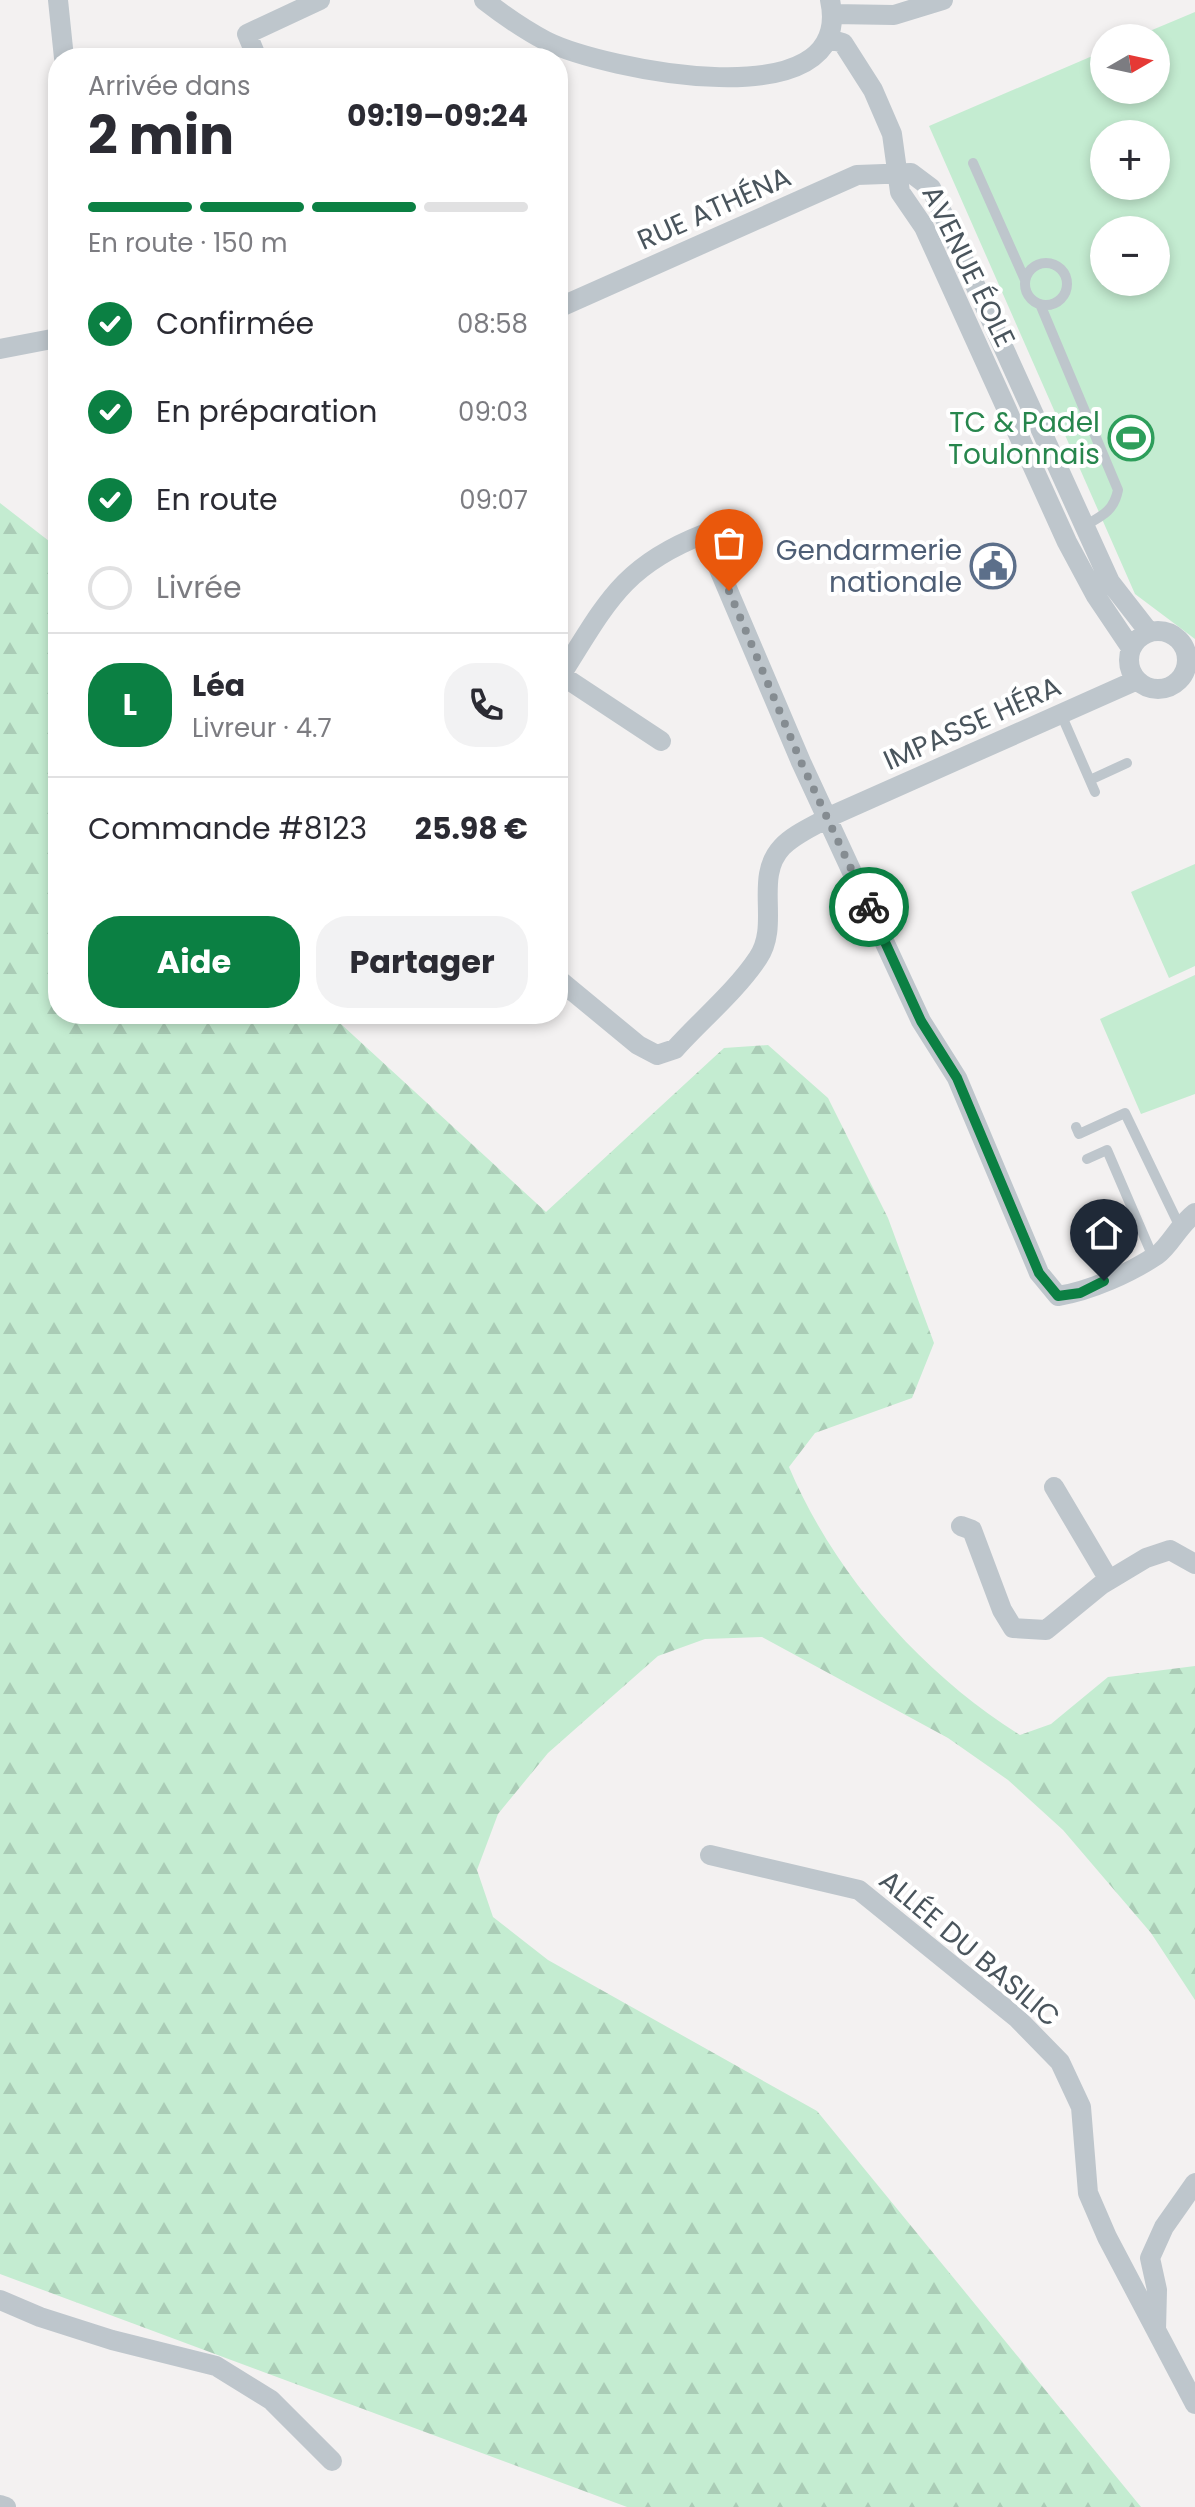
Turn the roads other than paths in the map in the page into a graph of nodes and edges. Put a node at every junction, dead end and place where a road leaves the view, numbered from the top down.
1 (58, 0) edge
2 (320, 0) edge
3 (484, 0) edge
4 (943, 0) edge
5 (832, 7) edge
6 (829, 39) junction
7 (63, 48) edge
8 (253, 48) edge
9 (566, 48) edge
10 (568, 49) edge
11 (973, 163) dead end
12 (896, 171) junction
13 (1025, 280) junction
14 (568, 304) edge
15 (1040, 304) junction
16 (48, 340) edge
17 (0, 349) edge
18 (1084, 526) junction
19 (1149, 632) junction
20 (1131, 648) junction
21 (568, 662) edge
22 (1137, 680) junction
23 (1188, 681) edge
24 (568, 682) edge
25 (1061, 714) junction
26 (661, 741) dead end
27 (1127, 763) dead end
28 (1090, 780) junction
29 (1095, 792) dead end
30 (829, 817) junction
31 (568, 987) edge
32 (1076, 1127) dead end
33 (1087, 1159) dead end
34 (1187, 1219) edge
35 (1153, 1257) junction
36 (1054, 1487) dead end
37 (961, 1526) dead end
38 (1195, 1564) edge
39 (1109, 1580) junction
40 (710, 1855) dead end
41 (1195, 2183) edge
42 (0, 2300) edge
43 (1156, 2331) junction
44 (1195, 2404) edge
45 (332, 2461) dead end
46 (0, 2505) edge
47 (6, 2507) edge

1 - 7 street
2 - 8 street
3 - 9 street
4 - 5 street
5 - 6 street
6 - 10 street
6 - 12 street
11 - 13 lane
12 - 14 street, RUE ATHÉNA
12 - 18 street, AVENUE ÉOLE
12 - 20 street, AVENUE ÉOLE
13 - 15 lane
13 - 15 lane
15 - 18 lane
16 - 17 street
18 - 19 street, AVENUE ÉOLE
19 - 20 street
19 - 23 street
20 - 22 street
21 - 30 street
22 - 23 street
22 - 25 street, IMPASSE HÉRA
24 - 26 street
25 - 28 lane
25 - 30 street, IMPASSE HÉRA
27 - 28 lane
28 - 29 lane
30 - 31 street, IMPASSE HÉRA
30 - 35 street
32 - 34 lane
33 - 35 lane
34 - 35 street
36 - 39 street
37 - 39 street
38 - 39 street
40 - 43 street, ALLÉE DU BASILIC
41 - 43 street
42 - 45 street
43 - 44 street, ALLÉE DU BASILIC
46 - 47 street

